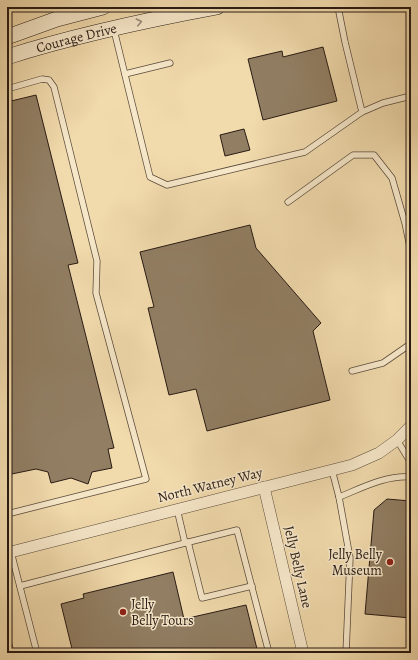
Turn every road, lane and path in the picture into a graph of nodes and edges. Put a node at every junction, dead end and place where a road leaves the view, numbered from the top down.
1 (103, 7) edge
2 (218, 7) edge
3 (338, 7) edge
4 (113, 28) junction
5 (7, 36) edge
6 (7, 57) edge
7 (170, 63) dead end
8 (125, 74) junction
9 (7, 89) edge
10 (411, 96) edge
11 (362, 112) junction
12 (288, 202) dead end
13 (411, 252) edge
14 (411, 341) edge
15 (352, 371) dead end
16 (411, 426) edge
17 (397, 440) junction
18 (411, 463) edge
19 (332, 470) junction
20 (411, 478) edge
21 (264, 487) junction
22 (339, 497) junction
23 (178, 509) junction
24 (7, 514) edge
25 (186, 543) junction
26 (9, 552) edge
27 (20, 586) junction
28 (252, 586) junction
29 (7, 636) edge
30 (303, 652) edge
31 (12, 653) edge
32 (37, 653) edge
33 (269, 653) edge
34 (321, 653) edge
35 (346, 653) edge

1 - 5 street, Courage Drive
4 -> 2 street, Courage Drive
3 - 11 lane
4 - 6 street, Courage Drive
4 - 8 lane
7 - 8 lane
8 - 11 lane
9 - 24 lane
10 - 11 lane
12 - 13 lane
14 - 15 lane
16 - 17 street, North Watney Way
17 - 18 lane
17 - 19 street, North Watney Way
19 - 21 street, North Watney Way
19 - 22 lane
20 - 22 lane
21 - 23 street, North Watney Way
21 - 30 street, Jelly Belly Lane
22 - 35 lane
23 - 25 lane
23 - 26 street, North Watney Way
25 - 27 lane
25 - 28 lane
25 - 28 lane
26 - 27 lane
27 - 32 lane
28 - 33 lane
29 - 31 lane
30 - 34 lane

